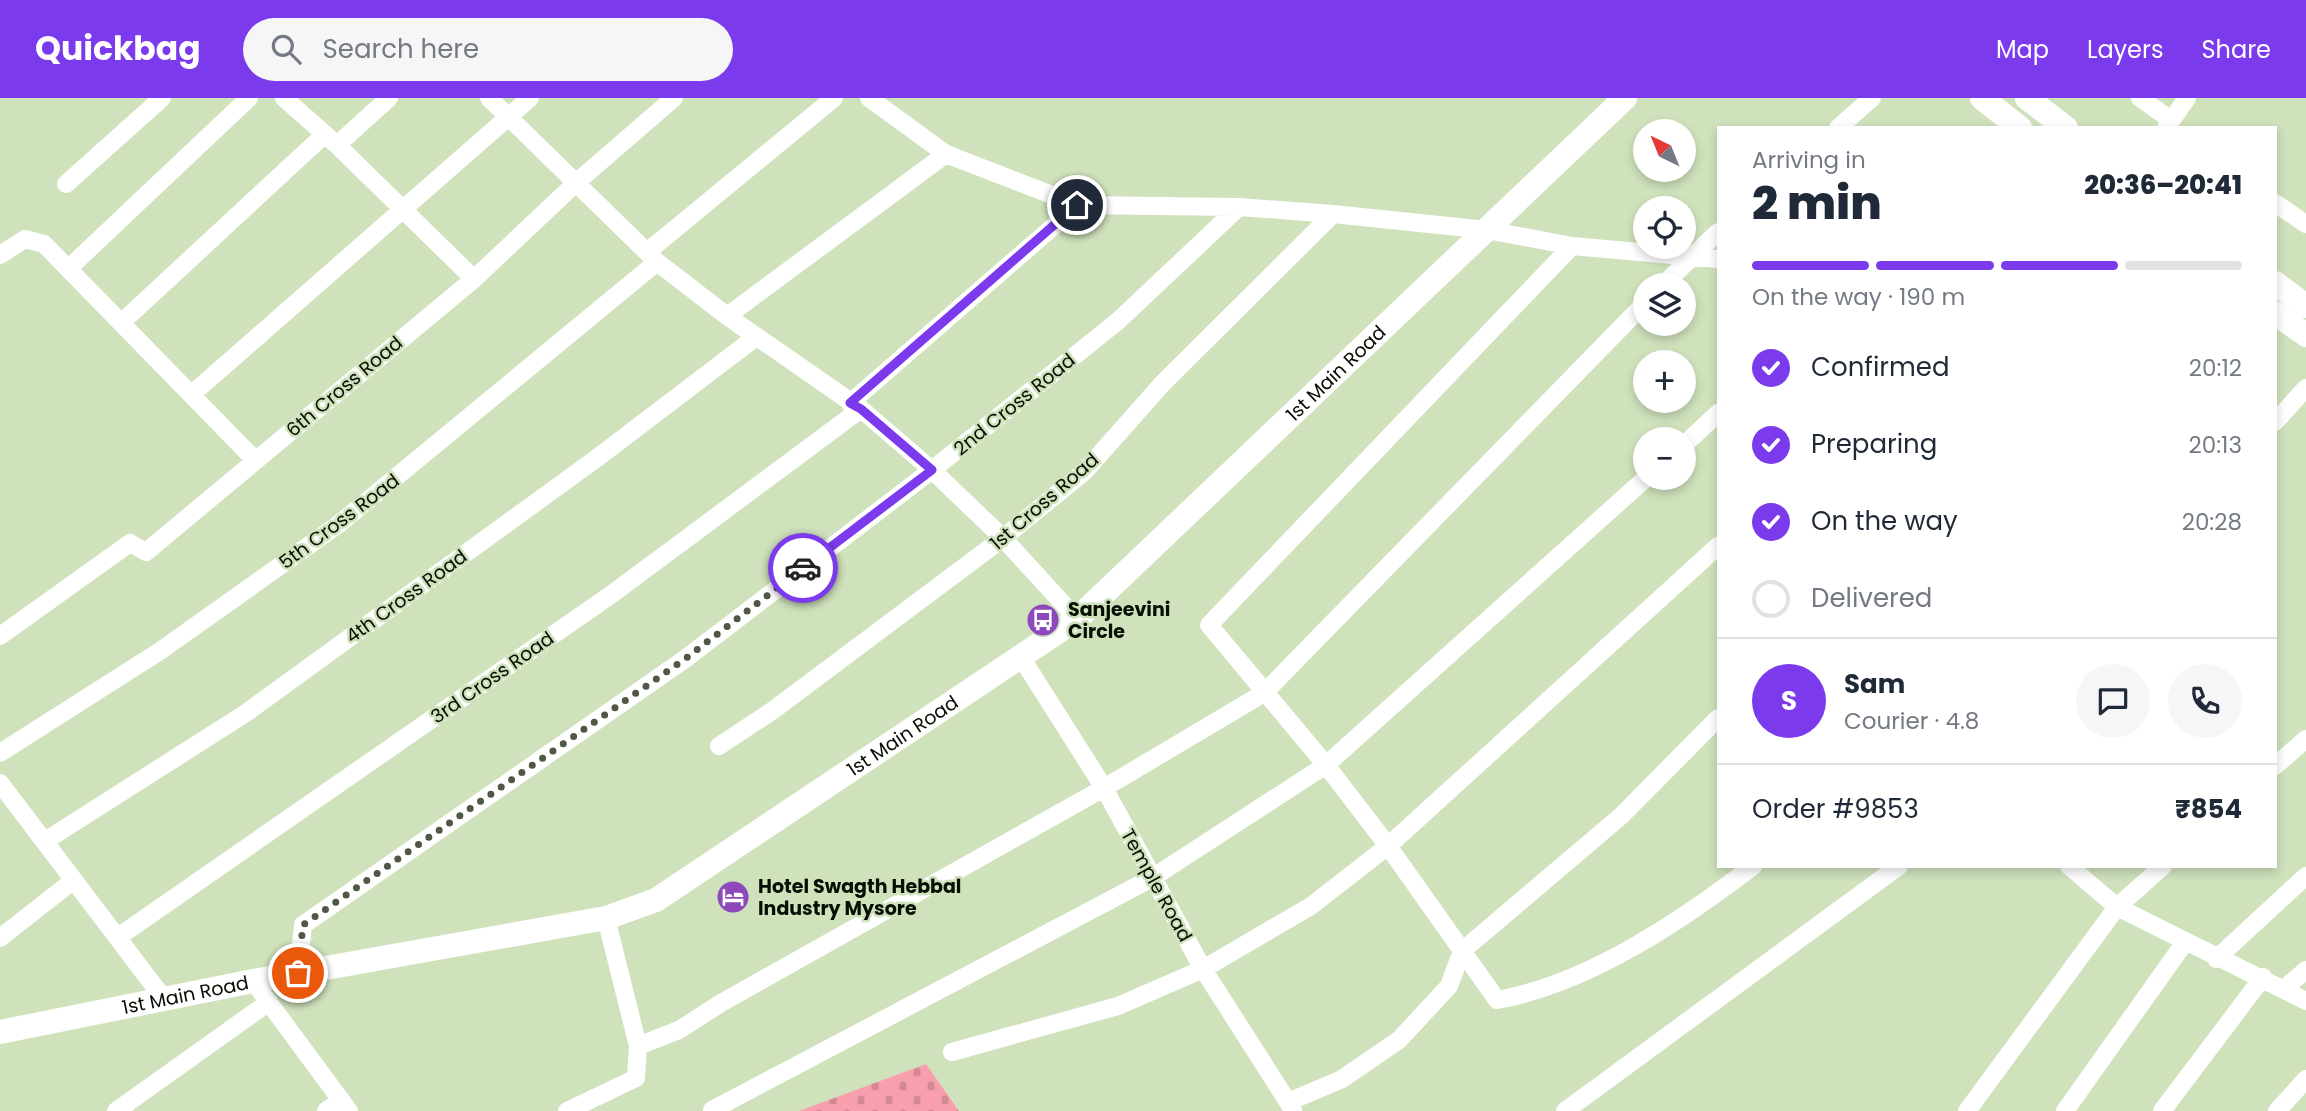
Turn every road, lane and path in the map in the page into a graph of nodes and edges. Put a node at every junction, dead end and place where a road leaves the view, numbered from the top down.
1 (162, 98) edge
2 (248, 98) edge
3 (284, 98) edge
4 (389, 98) edge
5 (489, 98) edge
6 (530, 98) edge
7 (674, 98) edge
8 (834, 98) edge
9 (869, 98) edge
10 (1625, 98) edge
11 (1872, 98) edge
12 (1982, 98) edge
13 (2027, 98) edge
14 (2140, 98) edge
15 (2187, 98) edge
16 (509, 117) junction
17 (2169, 124) edge
18 (1840, 126) edge
19 (2017, 126) edge
20 (2063, 126) edge
21 (331, 140) junction
22 (946, 154) junction
23 (578, 181) junction
24 (66, 184) dead end
25 (2277, 204) edge
26 (1077, 205) junction
27 (1239, 207) junction
28 (400, 209) junction
29 (1334, 214) junction
30 (2306, 225) edge
31 (1487, 230) junction
32 (1717, 233) edge
33 (1572, 246) junction
34 (1633, 251) edge
35 (1696, 252) edge
36 (0, 255) edge
37 (1696, 255) edge
38 (652, 257) junction
39 (1717, 258) edge
40 (1689, 259) edge
41 (70, 267) junction
42 (1675, 273) edge
43 (474, 279) junction
44 (2277, 284) edge
45 (2306, 306) edge
46 (1633, 315) edge
47 (727, 316) junction
48 (2278, 319) edge
49 (121, 323) junction
50 (2306, 335) edge
51 (756, 337) junction
52 (2306, 388) edge
53 (192, 394) junction
54 (856, 406) junction
55 (1717, 414) edge
56 (2277, 420) edge
57 (1696, 434) edge
58 (255, 460) junction
59 (932, 470) junction
60 (1634, 490) edge
61 (1003, 538) junction
62 (1717, 547) edge
63 (1077, 619) junction
64 (0, 636) edge
65 (1021, 657) junction
66 (1264, 693) junction
67 (1717, 719) edge
68 (2306, 739) edge
69 (719, 746) dead end
70 (0, 753) edge
71 (2277, 764) edge
72 (1326, 765) junction
73 (1104, 788) junction
74 (2, 789) edge
75 (45, 841) junction
76 (1388, 846) junction
77 (1750, 868) edge
78 (1896, 868) edge
79 (2071, 868) edge
80 (2161, 868) edge
81 (2306, 876) edge
82 (1152, 878) junction
83 (74, 880) junction
84 (2117, 907) junction
85 (606, 919) junction
86 (118, 937) junction
87 (0, 938) edge
88 (2185, 942) junction
89 (1462, 951) junction
90 (2216, 959) junction
91 (1203, 969) junction
92 (2306, 970) edge
93 (298, 973) junction
94 (2263, 977) junction
95 (253, 981) junction
96 (2285, 988) junction
97 (164, 999) junction
98 (2306, 1001) edge
99 (269, 1002) junction
100 (0, 1032) edge
101 (638, 1046) junction
102 (952, 1052) dead end
103 (2306, 1079) edge
104 (345, 1106) edge
105 (1291, 1107) edge
106 (712, 1110) edge
107 (116, 1111) edge
108 (326, 1111) edge
109 (567, 1111) edge
110 (1564, 1111) edge
111 (1967, 1111) edge
112 (2065, 1111) edge
113 (2162, 1111) edge
114 (2277, 1111) edge

1 - 24 street
2 - 41 street
3 - 21 street
4 - 21 street
5 - 16 street
6 - 16 street
7 - 23 street, 6th Cross Road
8 - 38 street, 5th Cross Road
9 - 22 street
10 - 31 street, 1st Main Road
11 - 18 street
12 - 19 street
13 - 20 street
14 - 17 street
15 - 17 street
16 - 23 street
16 - 28 street
21 - 28 street
21 - 49 street
22 - 26 street
22 - 47 street
23 - 38 street
23 - 43 street, 6th Cross Road
25 - 30 street
26 - 27 street
26 - 54 street, 3rd Cross Road
27 - 29 street
27 - 59 street, 2nd Cross Road
28 - 43 street
28 - 53 street
29 - 31 street
29 - 61 street, 1st Cross Road
31 - 33 street
31 - 63 street, 1st Main Road
32 - 35 street
33 - 34 street
33 - 66 street
36 - 41 street
37 - 39 street
38 - 47 street
38 - 70 street, 5th Cross Road
40 - 42 street
41 - 49 street
43 - 58 street, 6th Cross Road
44 - 45 street
46 - 66 street
47 - 51 street
48 - 50 street
49 - 53 street
51 - 54 street
51 - 75 street, 4th Cross Road
52 - 56 street
53 - 58 street
54 - 59 street
54 - 86 street, 3rd Cross Road
55 - 57 street
58 - 64 street, 6th Cross Road
59 - 61 street
59 - 93 street, 2nd Cross Road
60 - 72 street
61 - 63 street
61 - 69 street, 1st Cross Road
62 - 76 street
63 - 65 street, 1st Main Road
65 - 73 street, Temple Road
65 - 85 street, 1st Main Road
66 - 72 street
66 - 73 street
67 - 89 street
68 - 71 street
72 - 76 street
72 - 82 street
73 - 82 street, Temple Road
73 - 101 street
74 - 75 street
75 - 83 street
76 - 89 street
76 - 91 street
77 - 89 street
78 - 110 street
79 - 84 street
80 - 84 street
81 - 90 street
82 - 91 street, Temple Road
82 - 106 street
83 - 86 street
83 - 87 street
84 - 88 street
84 - 111 street
85 - 93 street, 1st Main Road
85 - 101 street
86 - 97 street
88 - 90 street
88 - 112 street
89 - 105 street
90 - 94 street
91 - 102 street
91 - 105 street, Temple Road
92 - 96 street
93 - 95 street, 1st Main Road
94 - 96 street
94 - 113 street
95 - 97 street, 1st Main Road
95 - 99 street
96 - 98 street
97 - 100 street, 1st Main Road
99 - 104 street
99 - 107 street
101 - 109 street
103 - 114 street
104 - 108 street

